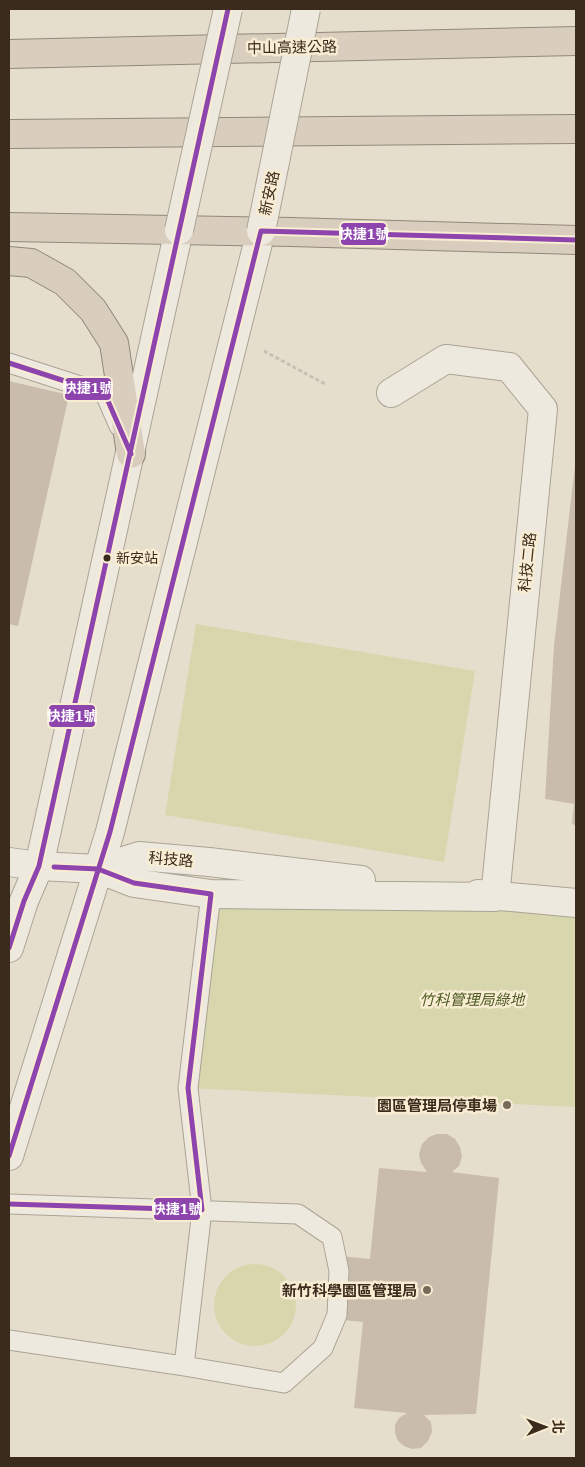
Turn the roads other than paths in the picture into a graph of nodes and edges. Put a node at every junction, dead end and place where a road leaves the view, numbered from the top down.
1 (228, 9) edge
2 (306, 9) edge
3 (576, 41) edge
4 (9, 54) edge
5 (576, 129) edge
6 (9, 134) edge
7 (9, 227) edge
8 (179, 230) junction
9 (261, 231) junction
10 (576, 240) edge
11 (9, 261) edge
12 (9, 363) edge
13 (391, 393) dead end
14 (131, 454) junction
15 (9, 862) edge
16 (39, 866) junction
17 (98, 869) junction
18 (211, 894) junction
19 (495, 896) junction
20 (576, 903) edge
21 (9, 948) edge
22 (9, 1156) edge
23 (9, 1204) edge
24 (202, 1210) junction
25 (9, 1340) edge
26 (184, 1366) junction

1 - 8 street, bridge
2 - 9 street, 新安路, bridge
3 - 4 highway, 中山高速公路
5 - 6 highway
7 - 8 highway
8 - 9 highway
8 - 14 street
9 - 10 highway
9 - 17 street, 新安路
11 - 14 highway
12 - 14 lane
13 - 19 street, 科技二路
14 - 16 street
15 - 16 street
16 - 17 street
16 - 21 street
17 - 18 street, 科技路
17 - 19 street, 科技路
17 - 22 street, 新安路
18 - 19 street, 科技路
18 - 24 lane
19 - 20 street, 科技路
23 - 24 lane
24 - 26 lane
24 - 26 lane
25 - 26 lane

